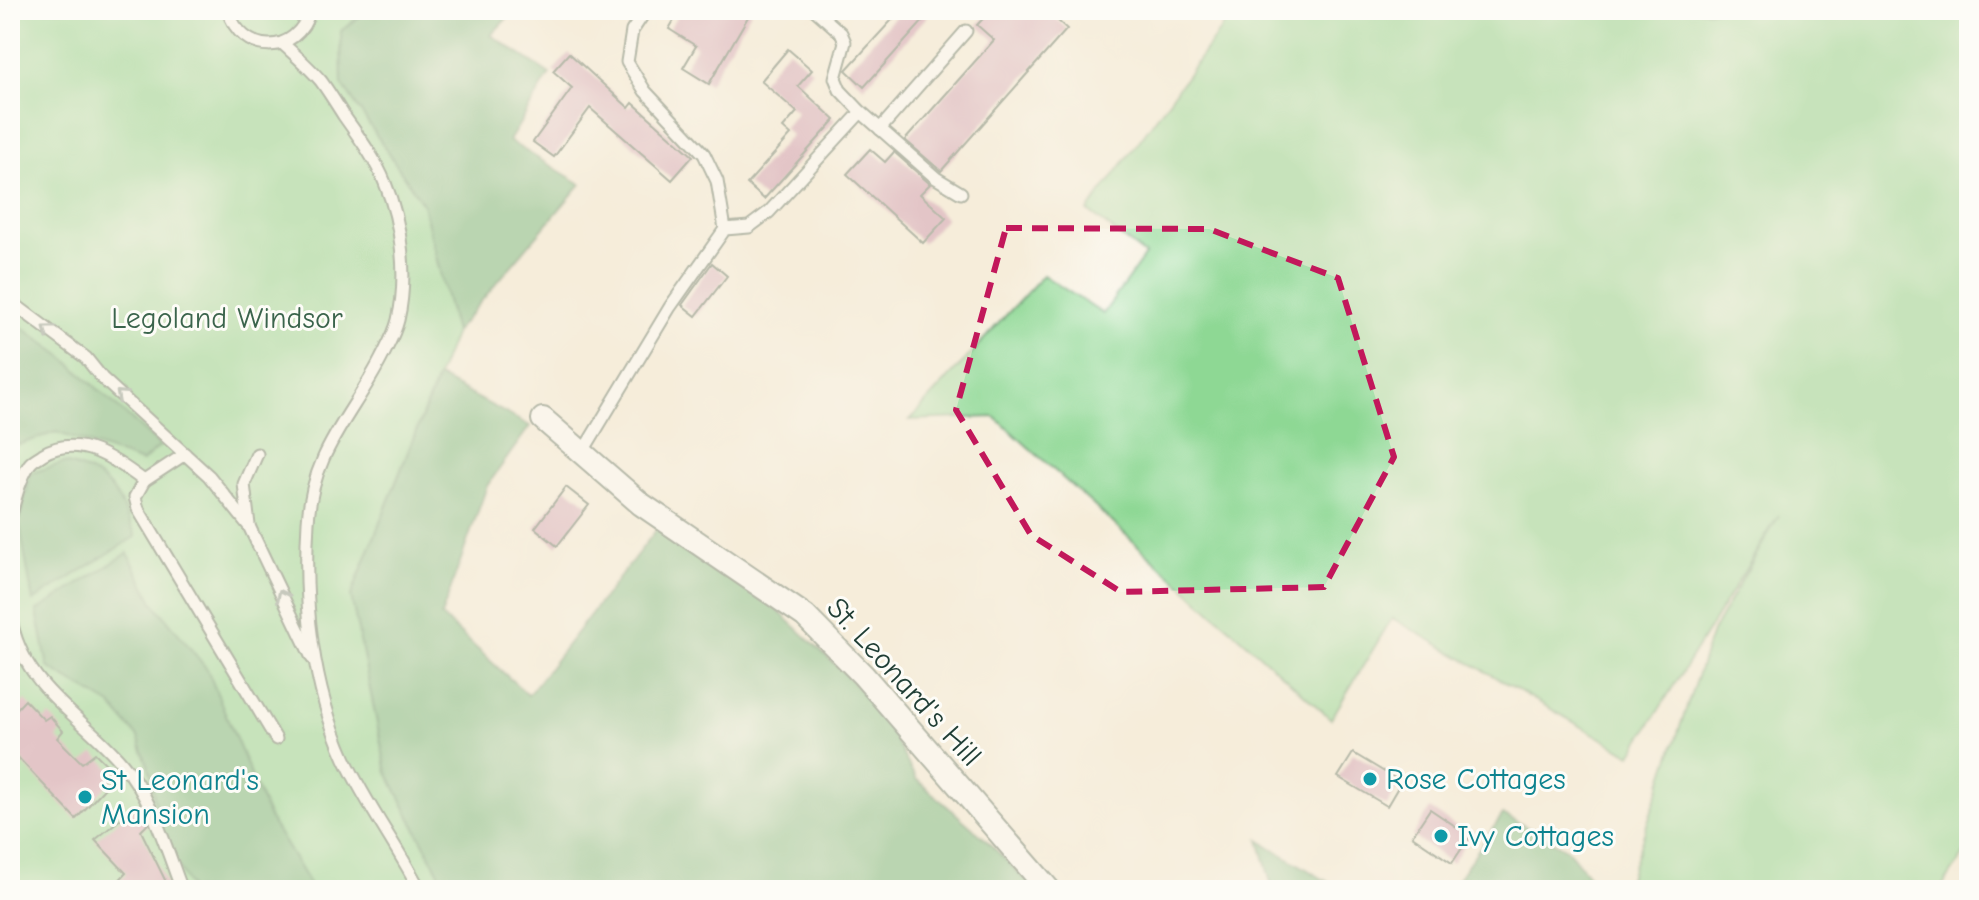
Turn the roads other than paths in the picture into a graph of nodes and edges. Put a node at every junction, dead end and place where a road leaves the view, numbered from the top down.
1 (228, 10) edge
2 (646, 10) edge
3 (815, 10) edge
4 (312, 11) edge
5 (966, 31) dead end
6 (282, 43) junction
7 (861, 112) junction
8 (880, 129) junction
9 (961, 193) dead end
10 (725, 229) junction
11 (10, 301) edge
12 (543, 419) dead end
13 (582, 453) junction
14 (185, 454) junction
15 (257, 454) dead end
16 (144, 481) junction
17 (10, 518) edge
18 (249, 526) junction
19 (10, 615) edge
20 (12, 636) edge
21 (316, 665) junction
22 (276, 739) dead end
23 (182, 890) edge
24 (420, 890) edge
25 (1049, 890) edge

1 - 6 lane
2 - 10 lane
3 - 7 lane
4 - 6 lane
5 - 8 lane
6 - 21 lane
7 - 8 lane
7 - 10 lane
8 - 9 lane
10 - 13 lane
14 -> 11 lane
12 - 13 street, St. Leonard's Hill
13 - 25 street, St. Leonard's Hill
14 - 16 lane
14 - 18 lane
15 - 18 lane
16 - 17 lane
16 - 22 lane
21 -> 18 lane
19 - 20 lane
20 - 23 lane
21 - 24 lane

